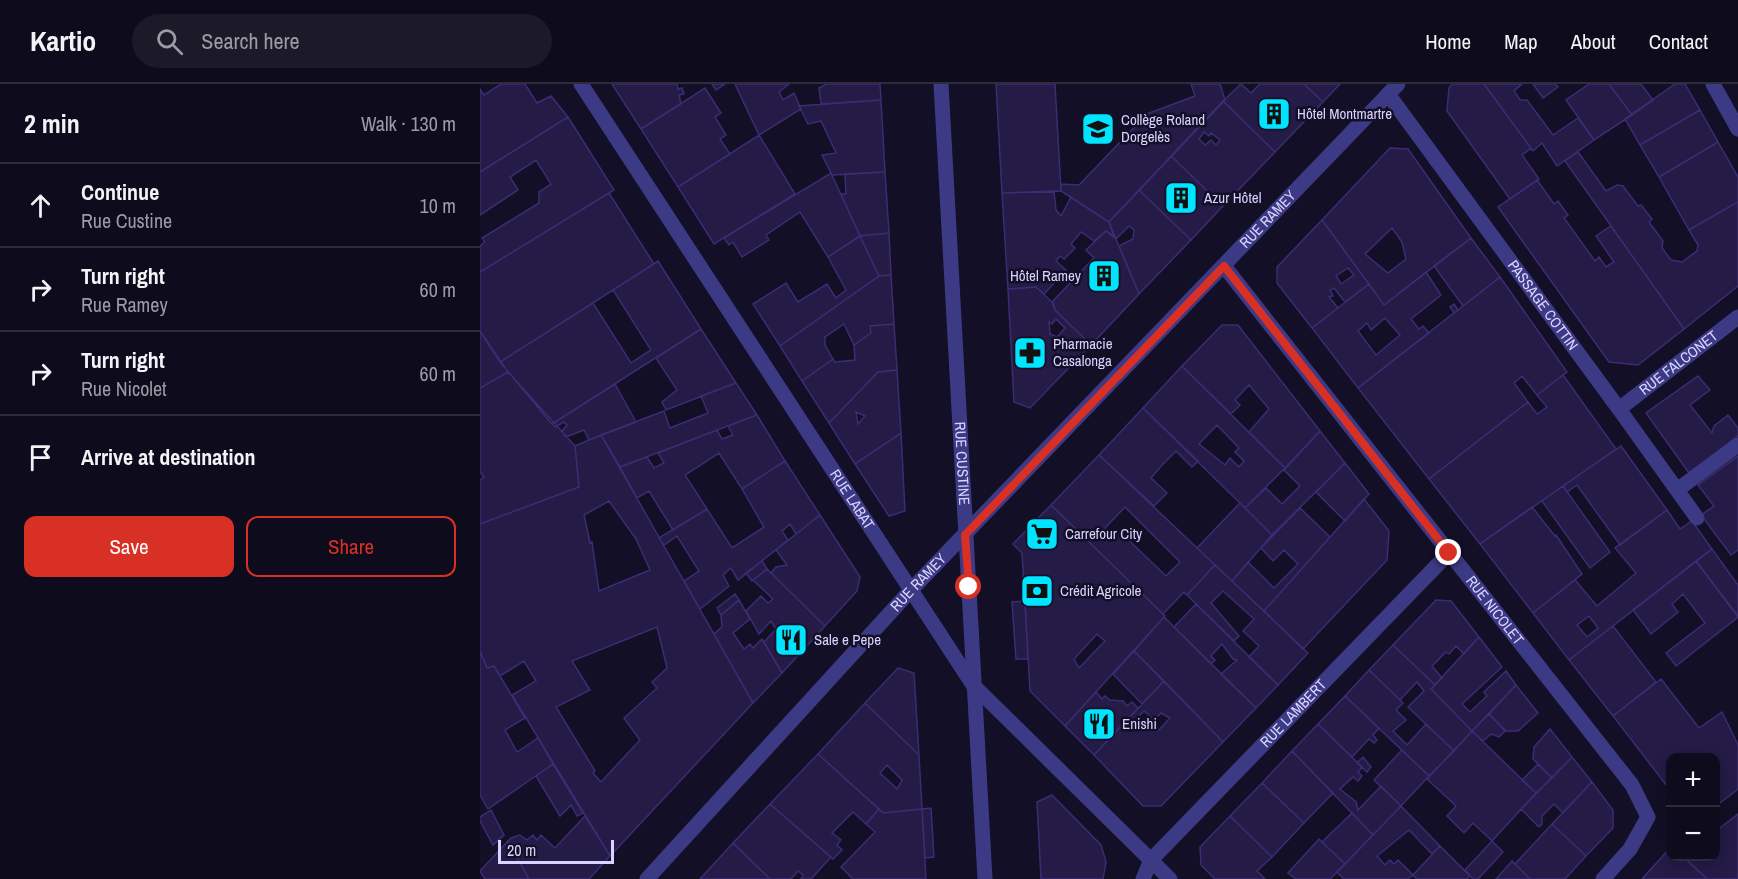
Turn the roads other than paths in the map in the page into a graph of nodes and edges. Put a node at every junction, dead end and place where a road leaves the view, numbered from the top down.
1 (581, 84) edge
2 (940, 84) edge
3 (1713, 84) edge
4 (1393, 89) edge
5 (1738, 129) edge
6 (1224, 266) junction
7 (1738, 316) edge
8 (1619, 409) junction
9 (1738, 445) edge
10 (1677, 490) junction
11 (1697, 518) dead end
12 (965, 535) junction
13 (1449, 553) junction
14 (911, 590) junction
15 (973, 684) junction
16 (1151, 860) junction
17 (647, 879) edge
18 (985, 879) edge
19 (1143, 879) edge
20 (1170, 879) edge
21 (1603, 879) edge

1 - 14 street, RUE LABAT
2 - 12 street, RUE CUSTINE
3 - 5 street
4 - 6 street, RUE RAMEY
4 - 8 street, PASSAGE COTTIN
6 - 12 street, RUE RAMEY
6 - 13 street, RUE NICOLET
7 - 8 street, RUE FALCONET
8 - 10 street, PASSAGE COTTIN
9 - 10 street
10 - 11 street, PASSAGE COTTIN
12 - 14 street, RUE RAMEY
12 - 15 street, RUE CUSTINE
13 - 16 street, RUE LAMBERT
13 - 21 street, RUE NICOLET
14 - 15 street, RUE LABAT
14 - 17 street, RUE RAMEY
15 - 16 street, RUE LABAT
15 - 18 street, RUE CUSTINE
16 - 19 street, RUE LAMBERT
16 - 20 street, RUE LABAT

